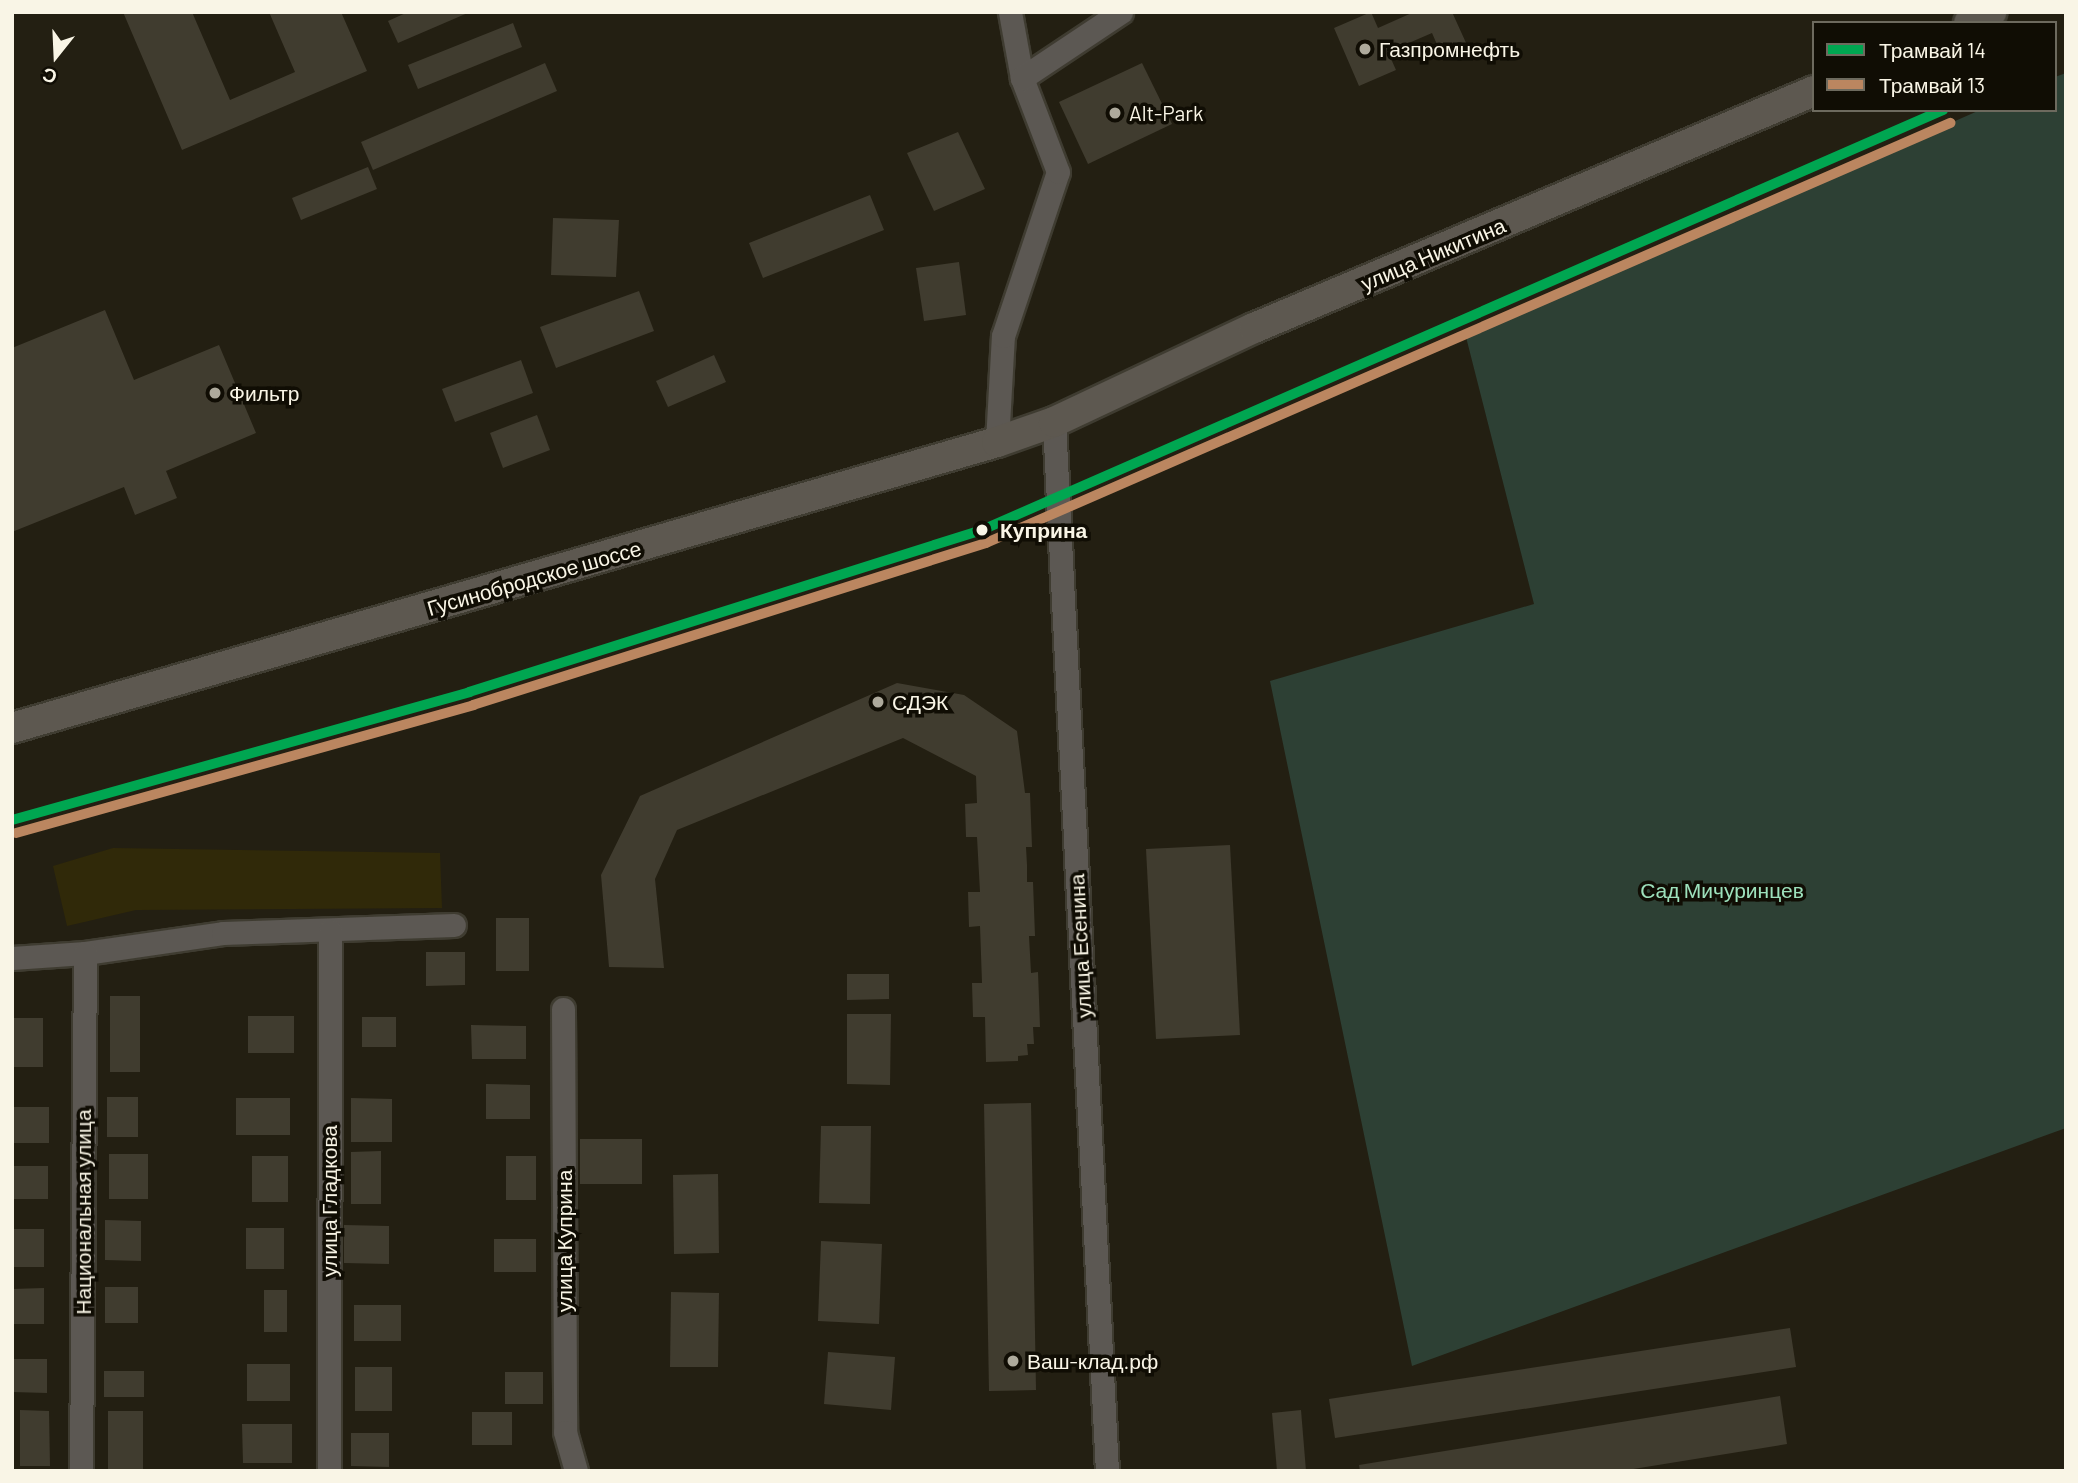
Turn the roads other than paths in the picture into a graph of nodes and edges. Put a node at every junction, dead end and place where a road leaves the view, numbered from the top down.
1 (1010, 12) edge
2 (1121, 12) edge
3 (1992, 12) edge
4 (1973, 21) edge
5 (1022, 78) junction
6 (1812, 92) edge
7 (1054, 422) junction
8 (997, 442) junction
9 (12, 728) edge
10 (454, 925) dead end
11 (330, 931) junction
12 (85, 953) junction
13 (12, 958) edge
14 (563, 1009) dead end
15 (81, 1471) edge
16 (329, 1471) edge
17 (576, 1471) edge
18 (1107, 1471) edge

1 - 5 street
2 - 5 street
3 - 4 main road
5 - 8 street
6 - 7 main road, улица Никитина
7 - 8 main road, Гусинобродское шоссе
7 - 18 street, улица Есенина
8 - 9 main road, Гусинобродское шоссе
10 - 11 street
11 - 12 street
11 - 16 street, улица Гладкова
12 - 13 street
12 - 15 street, Национальная улица
14 - 17 street, улица Куприна

